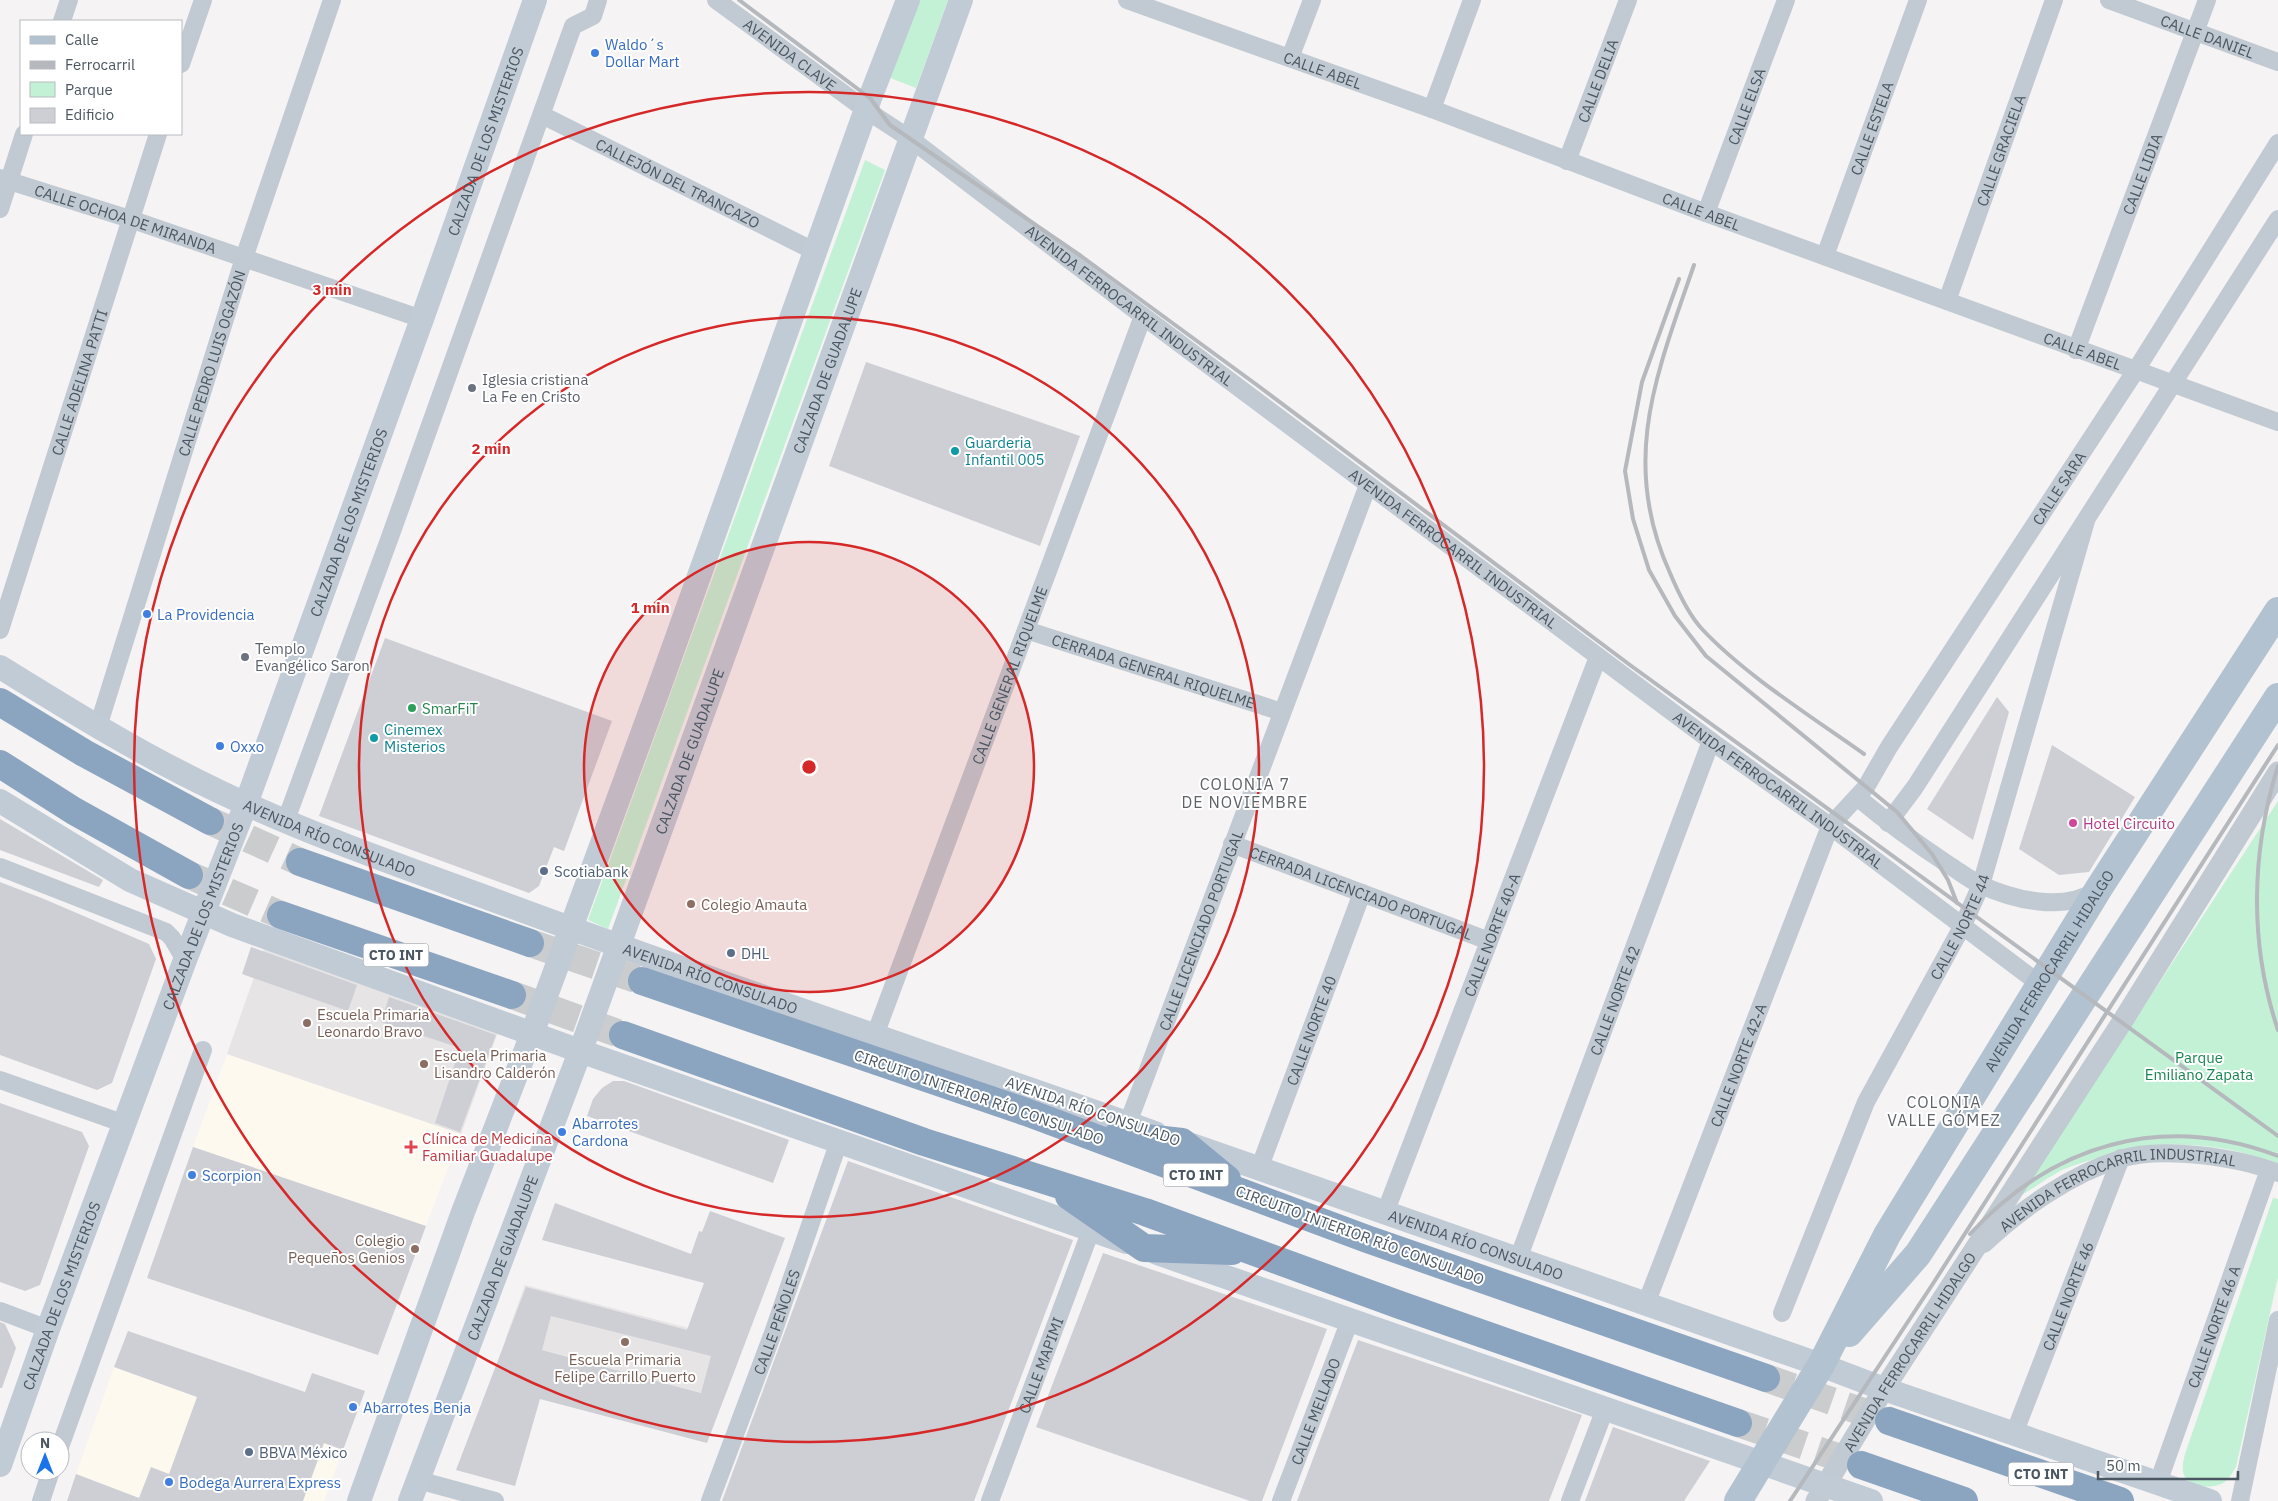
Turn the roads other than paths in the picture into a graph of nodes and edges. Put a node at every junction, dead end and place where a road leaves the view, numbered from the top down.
1 (69, 0) edge
2 (203, 0) edge
3 (332, 0) edge
4 (535, 0) edge
5 (598, 0) edge
6 (716, 0) edge
7 (908, 0) edge
8 (961, 0) edge
9 (1127, 0) edge
10 (1312, 0) edge
11 (1472, 0) edge
12 (1628, 0) edge
13 (1786, 0) edge
14 (1918, 0) edge
15 (2054, 0) edge
16 (2109, 0) edge
17 (2207, 0) edge
18 (1146, 3) edge
19 (62, 20) edge
20 (2195, 33) junction
21 (1290, 58) junction
22 (182, 61) edge
23 (2278, 62) edge
24 (1432, 109) junction
25 (866, 110) junction
26 (542, 115) junction
27 (24, 135) edge
28 (158, 135) edge
29 (912, 140) junction
30 (2278, 144) edge
31 (1567, 161) junction
32 (4, 179) edge
33 (0, 208) edge
34 (1706, 213) junction
35 (130, 219) junction
36 (2278, 219) edge
37 (816, 252) junction
38 (1825, 256) junction
39 (244, 258) junction
40 (1947, 301) junction
41 (1143, 316) junction
42 (422, 320) junction
43 (2076, 350) junction
44 (2136, 370) junction
45 (2172, 382) junction
46 (2278, 422) edge
47 (1368, 485) junction
48 (2086, 521) junction
49 (2278, 611) edge
50 (0, 630) edge
51 (1026, 630) junction
52 (1598, 657) junction
53 (0, 667) edge
54 (2278, 697) edge
55 (0, 702) edge
56 (1282, 712) junction
57 (98, 727) junction
58 (1711, 741) junction
59 (0, 764) edge
60 (2278, 772) edge
61 (1857, 797) junction
62 (0, 801) edge
63 (244, 810) junction
64 (286, 820) junction
65 (210, 821) tunnel mouth
66 (1888, 823) junction
67 (1830, 826) junction
68 (1232, 844) junction
69 (300, 862) tunnel mouth
70 (0, 868) edge
71 (189, 874) tunnel mouth
72 (1981, 885) junction
73 (2099, 888) junction
74 (1362, 893) junction
75 (208, 907) junction
76 (281, 915) tunnel mouth
77 (1963, 925) junction
78 (568, 933) junction
79 (1489, 941) junction
80 (530, 943) tunnel mouth
81 (617, 950) junction
82 (185, 960) junction
83 (642, 981) tunnel mouth
84 (2041, 985) junction
85 (512, 995) tunnel mouth
86 (535, 1027) junction
87 (623, 1035) tunnel mouth
88 (874, 1035) junction
89 (583, 1044) junction
90 (203, 1050) dead end
91 (0, 1080) edge
92 (1128, 1123) junction
93 (125, 1124) junction
94 (1075, 1129) junction
95 (839, 1141) junction
96 (1182, 1142) junction
97 (2120, 1158) junction
98 (1259, 1169) junction
99 (2274, 1172) edge
100 (1051, 1184) junction
101 (1246, 1194) junction
102 (1385, 1213) junction
103 (1091, 1230) junction
104 (1144, 1248) junction
105 (1258, 1252) junction
106 (1970, 1258) junction
107 (1518, 1260) junction
108 (1646, 1304) junction
109 (0, 1311) edge
110 (1782, 1313) dead end
111 (1350, 1320) junction
112 (2278, 1320) edge
113 (48, 1329) junction
114 (1818, 1370) junction
115 (1766, 1378) tunnel mouth
116 (1884, 1403) junction
117 (1605, 1409) junction
118 (1738, 1422) tunnel mouth
119 (66, 1431) edge
120 (2014, 1434) junction
121 (1765, 1458) junction
122 (0, 1465) edge
123 (1861, 1466) tunnel mouth
124 (48, 1481) edge
125 (2158, 1483) junction
126 (1824, 1487) edge
127 (414, 1491) edge
128 (1860, 1499) edge
129 (41, 1501) edge
130 (359, 1501) edge
131 (495, 1501) edge
132 (710, 1501) edge
133 (990, 1501) edge
134 (1281, 1501) edge
135 (1570, 1501) edge
136 (1738, 1501) edge
137 (1964, 1501) edge
138 (2120, 1501) edge
139 (2210, 1501) edge
140 (2240, 1501) edge

1 - 19 street
2 - 22 street
3 - 39 street, CALLE PEDRO LUIS OGAZÓN
4 - 42 main road, CALZADA DE LOS MISTERIOS
5 - 26 street
6 - 25 street, AVENIDA CLAVE
7 - 25 main road
8 - 29 main road, CALZADA DE GUADALUPE
9 - 18 street, CALLE ABEL
10 - 21 street
11 - 24 street
12 - 31 street, CALLE DELIA
13 - 34 street, CALLE ELSA
14 - 38 street, CALLE ESTELA
15 - 40 street, CALLE GRACIELA
16 - 20 street, CALLE DANIEL
17 - 20 street, CALLE LIDIA
18 - 21 street, CALLE ABEL
20 - 23 street, CALLE DANIEL
20 - 43 street, CALLE LIDIA
21 - 24 street, CALLE ABEL
24 - 31 street, CALLE ABEL
25 - 29 street, AVENIDA FERROCARRIL INDUSTRIAL
25 - 37 main road
26 - 37 street, CALLEJÓN DEL TRANCAZO
26 - 64 street
27 - 32 street
28 - 35 street, CALLE ADELINA PATTI
29 - 41 street, AVENIDA FERROCARRIL INDUSTRIAL
29 - 81 main road, CALZADA DE GUADALUPE
30 - 44 street, CALLE SARA
31 - 34 street, CALLE ABEL
32 - 33 street
32 - 35 street, CALLE OCHOA DE MIRANDA
34 - 38 street, CALLE ABEL
35 - 39 street, CALLE OCHOA DE MIRANDA
35 - 50 street, CALLE ADELINA PATTI
36 - 45 street
37 - 78 main road
38 - 40 street, CALLE ABEL
39 - 42 street, CALLE OCHOA DE MIRANDA
39 - 57 street, CALLE PEDRO LUIS OGAZÓN
40 - 43 street, CALLE ABEL
41 - 47 street, AVENIDA FERROCARRIL INDUSTRIAL
41 - 51 street, CALLE GENERAL RIQUELME
42 - 63 main road, CALZADA DE LOS MISTERIOS
43 - 44 street, CALLE ABEL
44 - 45 street, CALLE ABEL
44 - 61 street, CALLE SARA
45 - 46 street, CALLE ABEL
45 - 48 street
47 - 52 street, AVENIDA FERROCARRIL INDUSTRIAL
47 - 56 street, CALLE LICENCIADO PORTUGAL
48 - 66 street
48 - 72 street, CALLE NORTE 44
49 - 73 main road, AVENIDA FERROCARRIL HIDALGO
51 - 56 street, CERRADA GENERAL RIQUELME
51 - 88 street, CALLE GENERAL RIQUELME
52 - 58 street, AVENIDA FERROCARRIL INDUSTRIAL
52 - 79 street, CALLE NORTE 40-A
53 - 57 main road, AVENIDA RÍO CONSULADO / CTO INT
54 - 114 main road, AVENIDA FERROCARRIL HIDALGO
55 - 65 highway
56 - 68 street, CALLE LICENCIADO PORTUGAL
57 - 63 main road, AVENIDA RÍO CONSULADO / CTO INT
58 - 67 street, AVENIDA FERROCARRIL INDUSTRIAL
58 - 107 street, CALLE NORTE 42
59 - 71 highway
60 - 106 street, AVENIDA FERROCARRIL HIDALGO
61 - 66 street
61 - 67 street, CALLE SARA
62 - 75 main road, CTO INT
63 - 64 main road, AVENIDA RÍO CONSULADO / CTO INT
63 - 75 main road, CALZADA DE LOS MISTERIOS
64 - 78 main road, AVENIDA RÍO CONSULADO / CTO INT
66 - 72 street
67 - 77 street, AVENIDA FERROCARRIL INDUSTRIAL
67 - 108 street, CALLE NORTE 42-A
68 - 74 street, CERRADA LICENCIADO PORTUGAL
68 - 92 street, CALLE LICENCIADO PORTUGAL
69 - 80 highway
70 - 82 street
72 - 73 street
72 - 77 street, CALLE NORTE 44
73 - 84 main road, AVENIDA FERROCARRIL HIDALGO
74 - 79 street, CERRADA LICENCIADO PORTUGAL
74 - 98 street, CALLE NORTE 40
75 - 82 main road, CALZADA DE LOS MISTERIOS
75 - 86 main road, CTO INT
76 - 85 highway, CTO INT
77 - 84 street, AVENIDA FERROCARRIL INDUSTRIAL
77 - 110 street, CALLE NORTE 44
78 - 81 main road, AVENIDA RÍO CONSULADO / CTO INT
78 - 86 main road
79 - 102 street, CALLE NORTE 40-A
81 - 88 main road, AVENIDA RÍO CONSULADO / CTO INT
81 - 89 main road, CALZADA DE GUADALUPE
82 - 93 main road, CALZADA DE LOS MISTERIOS
83 - 94 highway, CIRCUITO INTERIOR RÍO CONSULADO / CTO INT
84 - 114 main road, AVENIDA FERROCARRIL HIDALGO
86 - 89 main road, CTO INT
86 - 130 main road
87 - 100 highway
88 - 92 main road, AVENIDA RÍO CONSULADO / CTO INT
89 - 95 main road, CTO INT
89 - 127 main road, CALZADA DE GUADALUPE
90 - 119 street
91 - 93 street
92 - 96 main road, AVENIDA RÍO CONSULADO / CTO INT
93 - 113 main road, CALZADA DE LOS MISTERIOS
94 - 96 highway
94 - 101 highway, CIRCUITO INTERIOR RÍO CONSULADO / CTO INT
95 - 103 main road, CTO INT
95 - 132 street, CALLE PEÑOLES
96 - 98 main road, AVENIDA RÍO CONSULADO / CTO INT
96 - 101 highway
97 - 99 street, AVENIDA FERROCARRIL INDUSTRIAL
97 - 106 street, AVENIDA FERROCARRIL INDUSTRIAL
97 - 120 street, CALLE NORTE 46
98 - 102 main road, AVENIDA RÍO CONSULADO / CTO INT
99 - 125 street, CALLE NORTE 46 A
100 - 104 highway
100 - 105 highway
101 - 115 highway, CIRCUITO INTERIOR RÍO CONSULADO / CTO INT
102 - 107 main road, AVENIDA RÍO CONSULADO / CTO INT
103 - 104 main road, CTO INT
103 - 133 street, CALLE MAPIMI
104 - 105 highway
104 - 111 main road, CTO INT
105 - 118 highway
106 - 116 street, AVENIDA FERROCARRIL HIDALGO
107 - 108 main road, AVENIDA RÍO CONSULADO / CTO INT
108 - 114 main road, AVENIDA RÍO CONSULADO / CTO INT
109 - 113 street
111 - 117 main road, CTO INT
111 - 134 street, CALLE MELLADO
112 - 140 street
113 - 122 main road, CALZADA DE LOS MISTERIOS
114 - 116 main road, AVENIDA RÍO CONSULADO / CTO INT
114 - 121 main road, AVENIDA FERROCARRIL HIDALGO
116 - 120 main road, AVENIDA RÍO CONSULADO / CTO INT
116 - 126 street, AVENIDA FERROCARRIL HIDALGO
116 - 138 highway, CTO INT
117 - 121 main road, CTO INT
117 - 135 street
120 - 125 main road, AVENIDA RÍO CONSULADO / CTO INT
121 - 126 main road, CTO INT
121 - 136 main road, AVENIDA FERROCARRIL HIDALGO
123 - 137 highway
124 - 129 street
125 - 139 main road, AVENIDA RÍO CONSULADO / CTO INT
126 - 128 main road, CTO INT
127 - 131 street

